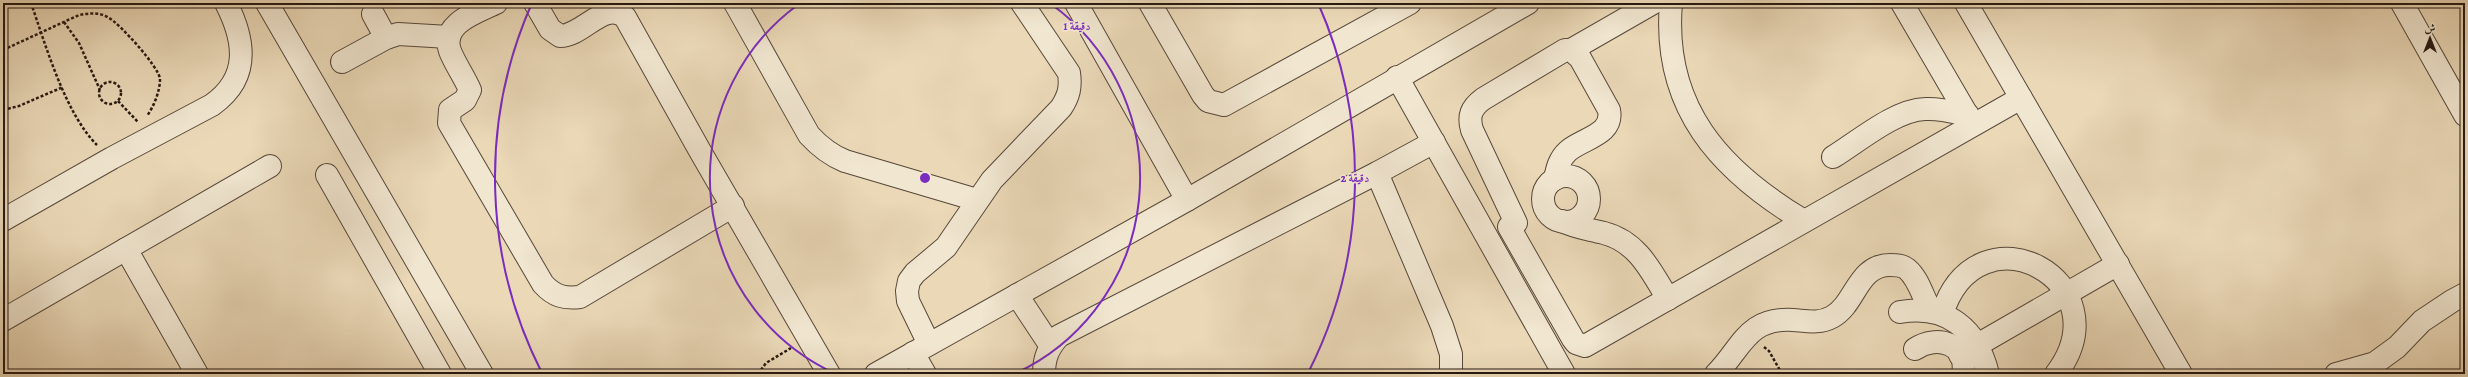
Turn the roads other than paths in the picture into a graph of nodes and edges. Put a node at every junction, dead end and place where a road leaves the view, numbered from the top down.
1 (226, 3) edge
2 (267, 3) edge
3 (496, 3) edge
4 (535, 3) edge
5 (735, 3) edge
6 (1022, 3) edge
7 (1076, 3) edge
8 (1150, 3) edge
9 (1410, 3) edge
10 (1528, 3) edge
11 (1653, 3) edge
12 (1671, 3) edge
13 (1902, 3) edge
14 (1966, 3) edge
15 (2402, 3) edge
16 (373, 14) dead end
17 (449, 36) junction
18 (386, 38) junction
19 (1571, 50) junction
20 (342, 62) dead end
21 (1397, 77) junction
22 (2020, 98) junction
23 (2465, 115) edge
24 (1970, 120) junction
25 (1434, 142) junction
26 (1833, 157) dead end
27 (270, 166) dead end
28 (1377, 173) junction
29 (327, 175) dead end
30 (1555, 179) junction
31 (977, 200) junction
32 (1187, 200) junction
33 (733, 206) junction
34 (1545, 207) junction
35 (3, 220) edge
36 (1562, 221) junction
37 (1804, 221) junction
38 (1513, 225) junction
39 (1488, 239) junction
40 (126, 249) junction
41 (2118, 264) junction
42 (2067, 293) junction
43 (2465, 294) edge
44 (1017, 295) junction
45 (1668, 299) junction
46 (1900, 312) dead end
47 (1937, 312) junction
48 (3, 320) edge
49 (1050, 345) junction
50 (921, 348) junction
51 (1915, 349) dead end
52 (1967, 358) edge
53 (197, 374) edge
54 (440, 374) edge
55 (482, 374) edge
56 (829, 374) edge
57 (876, 374) edge
58 (925, 374) edge
59 (1044, 374) edge
60 (1451, 374) edge
61 (1564, 374) edge
62 (1716, 374) edge
63 (1988, 374) edge
64 (2056, 374) edge
65 (2181, 374) edge
66 (2336, 374) edge

1 - 35 street
2 - 55 street
3 - 17 street
4 - 33 street
5 - 31 street
6 - 31 street
7 - 32 street
8 - 9 street
10 - 21 street
11 - 19 street
12 - 37 street
13 - 24 street
14 - 22 street
15 - 23 street
16 - 18 street
17 - 18 street
17 - 33 street
18 - 20 street
19 - 30 street
19 - 38 street
21 - 25 street
21 - 32 street
22 - 24 street
22 - 41 street
24 - 26 street
24 - 37 street
25 - 28 street
25 - 39 street
27 - 40 street
28 - 49 street
28 - 60 street
29 - 54 street
30 - 34 street
30 - 36 street
31 - 50 street
32 - 44 street
33 - 56 street
34 - 36 street
34 - 38 street
36 - 45 street
37 - 45 street
38 - 39 street
38 - 45 street
39 - 61 street
40 - 48 street
40 - 53 street
41 - 42 street
41 - 65 street
42 - 47 street
42 - 52 street
42 - 64 street
43 - 66 street
44 - 49 street
44 - 50 street
46 - 47 street
47 - 52 street
47 - 62 street
49 - 59 street
50 - 57 street
50 - 58 street
51 - 52 street
52 - 63 street

